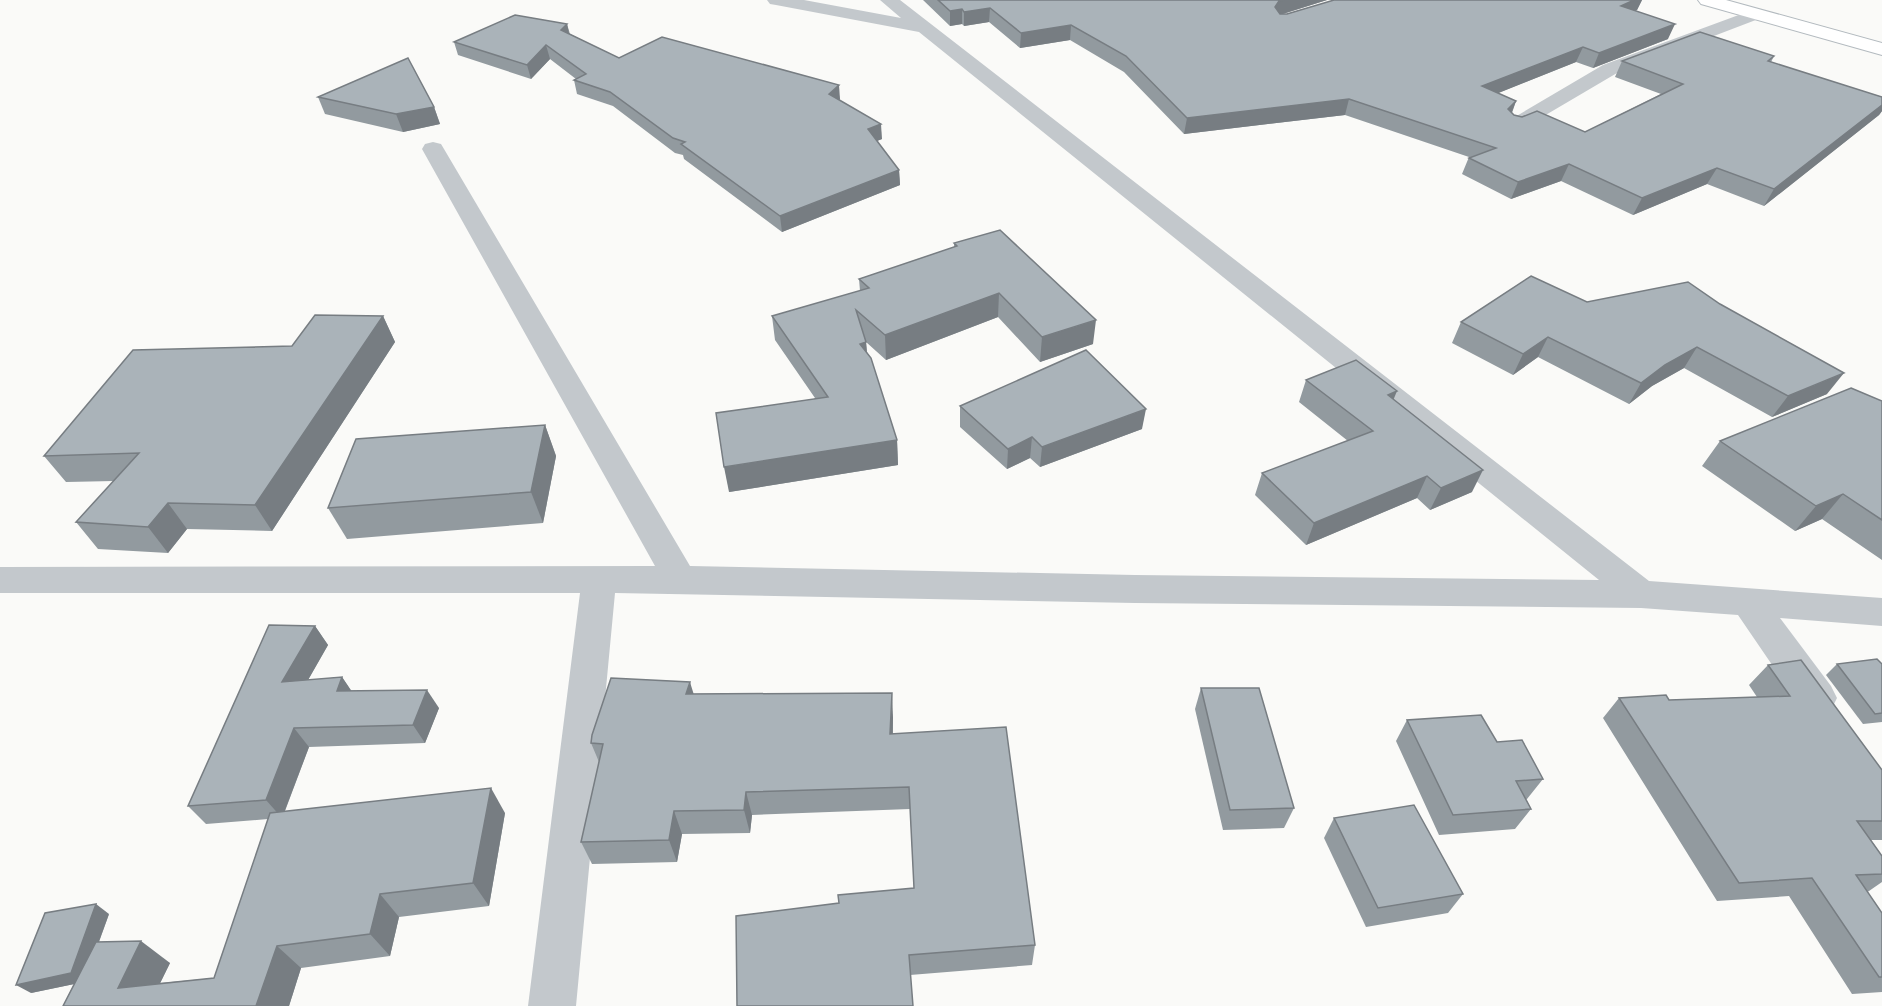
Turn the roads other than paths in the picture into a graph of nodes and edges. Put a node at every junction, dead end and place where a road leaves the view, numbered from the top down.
1 (776, 0) edge
2 (890, 0) edge
3 (1707, 0) edge
4 (1755, 14) junction
5 (924, 28) junction
6 (1882, 49) edge
7 (1515, 125) edge
8 (433, 149) dead end
9 (599, 579) junction
10 (680, 579) junction
11 (0, 580) edge
12 (1641, 594) junction
13 (1748, 602) junction
14 (1882, 612) edge
15 (1835, 722) edge
16 (552, 1006) edge

1 - 5 street
2 - 5 street
3 - 4 main road
4 - 6 main road
4 - 7 street
5 - 12 street
8 - 10 street
9 - 10 street
9 - 11 street
9 - 16 street
10 - 12 street
12 - 13 street
13 - 14 street
13 - 15 street

